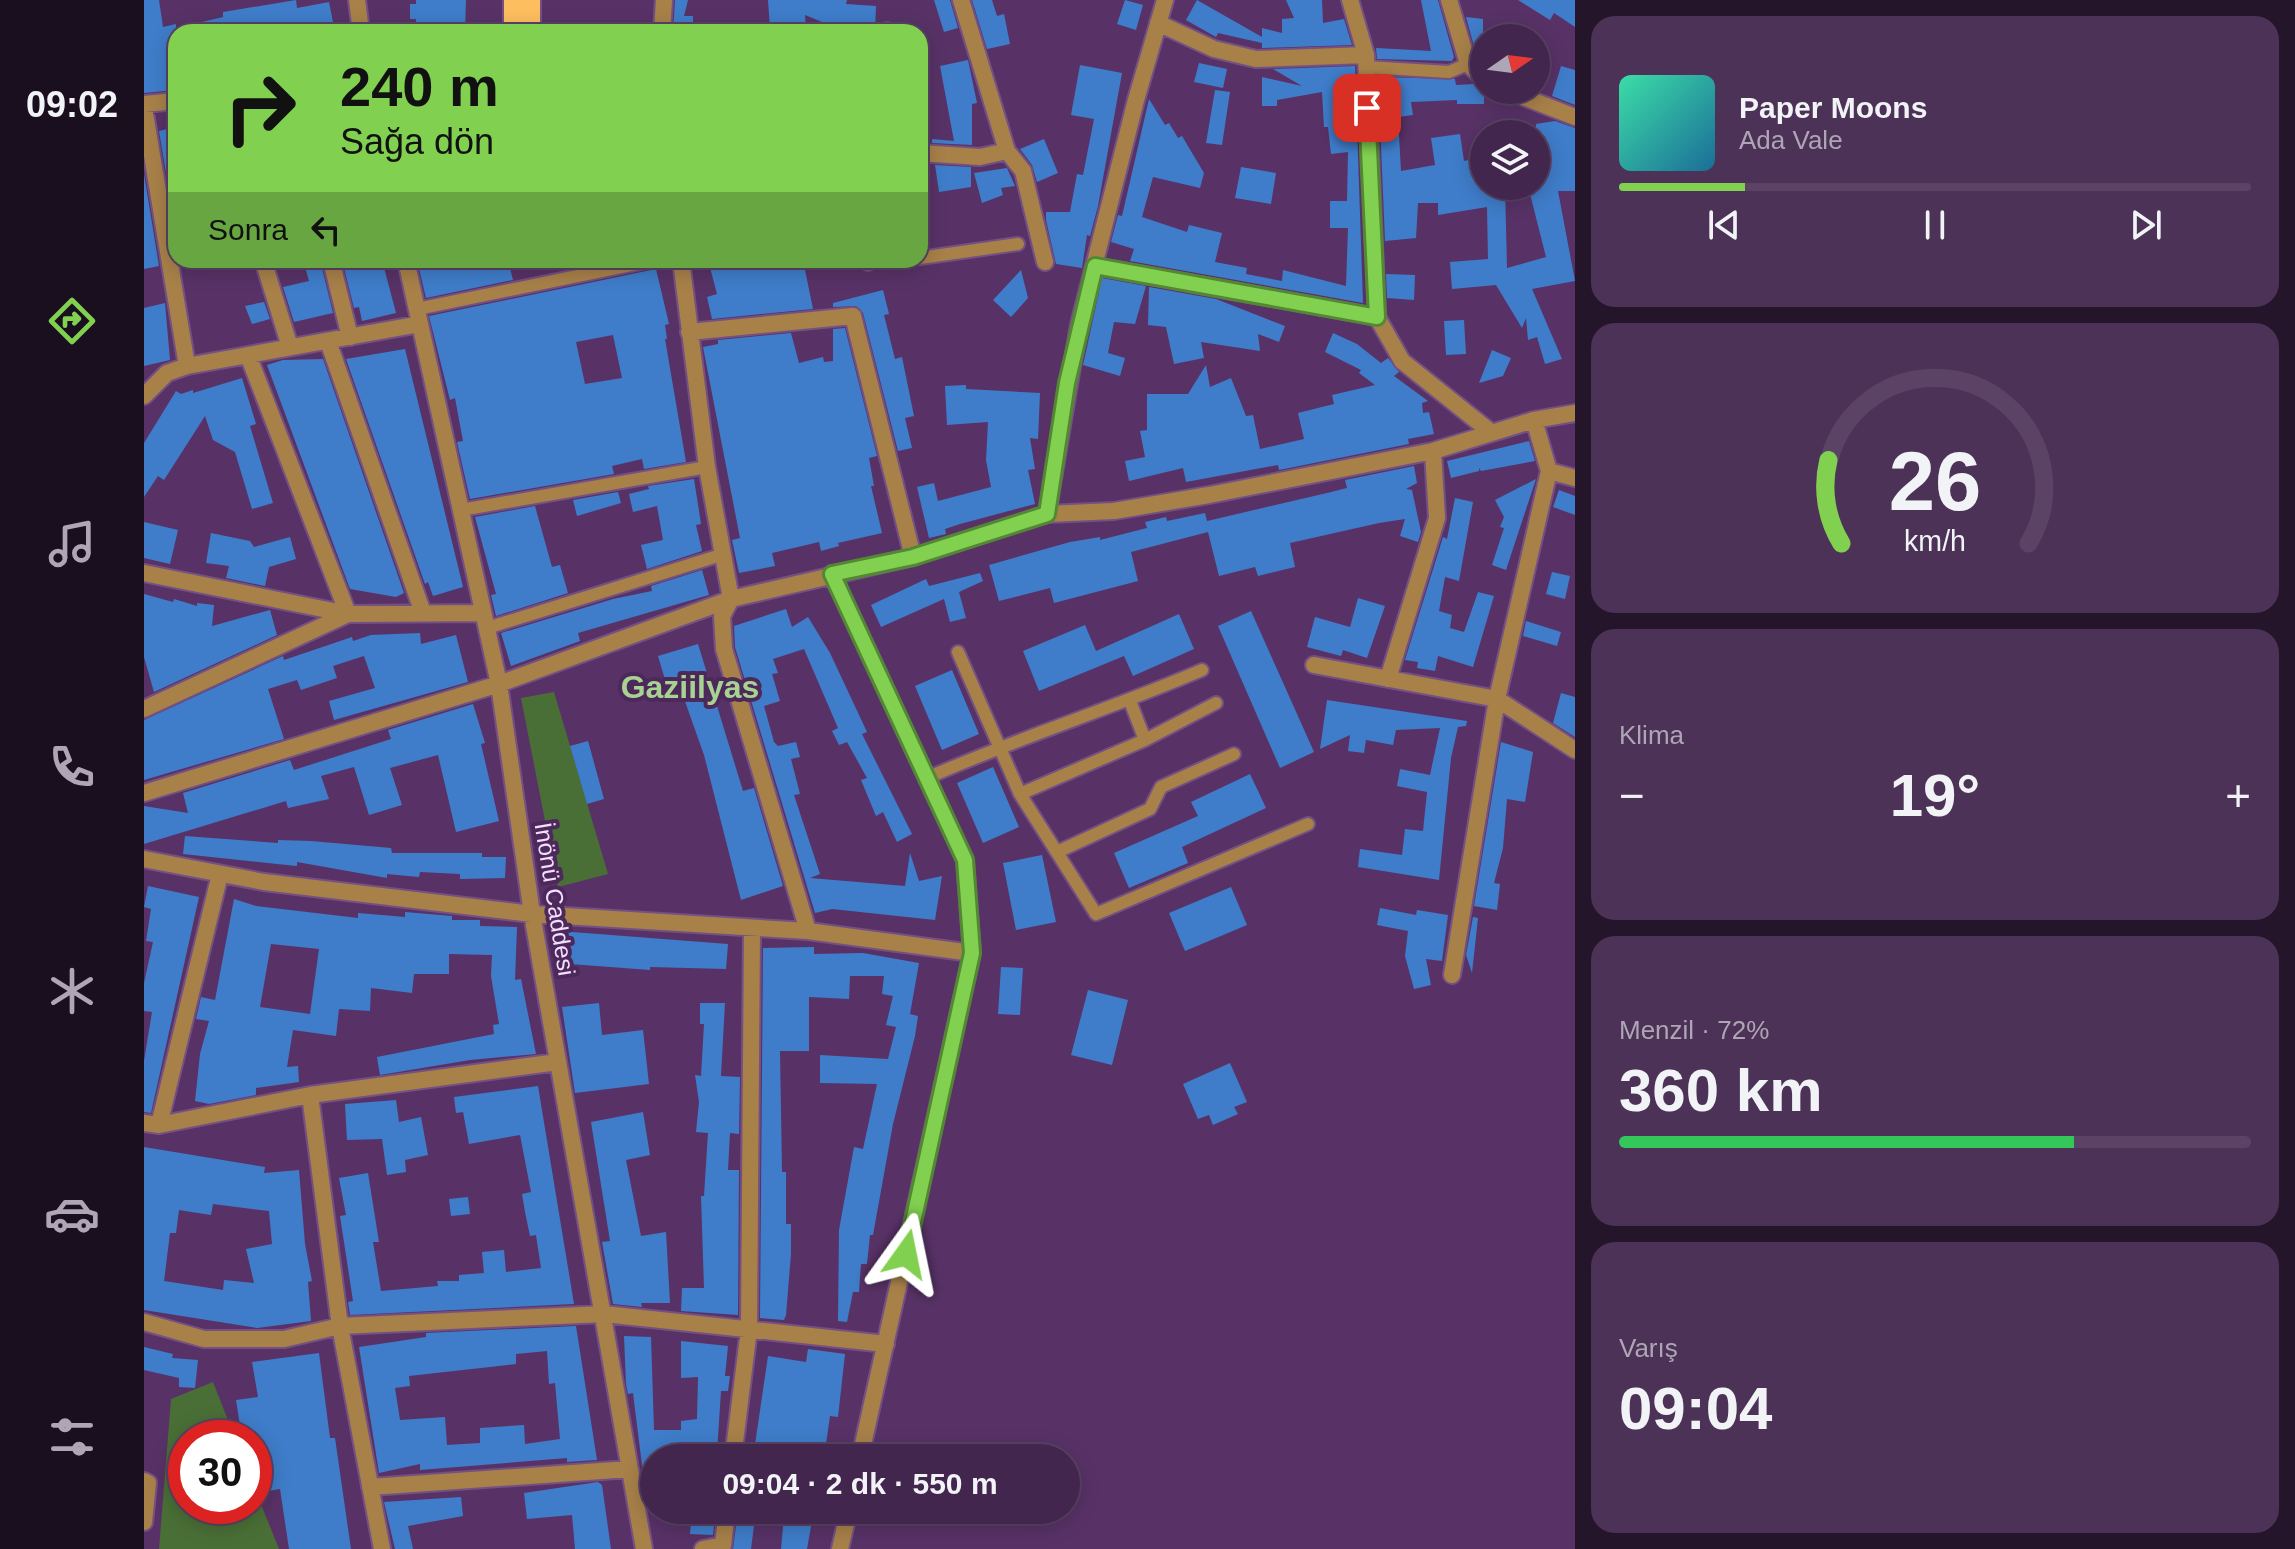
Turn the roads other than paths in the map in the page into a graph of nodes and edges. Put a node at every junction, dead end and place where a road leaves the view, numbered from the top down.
1 (357, 0) edge
2 (514, 0) edge
3 (530, 0) edge
4 (664, 0) edge
5 (961, 0) edge
6 (1165, 0) edge
7 (1350, 0) edge
8 (1449, 0) edge
9 (1158, 23) junction
10 (360, 24) edge
11 (514, 24) edge
12 (530, 24) edge
13 (662, 24) edge
14 (1366, 61) junction
15 (1468, 64) joint
16 (168, 102) edge
17 (1542, 104) edge
18 (144, 106) edge
19 (1575, 117) edge
20 (1007, 151) junction
21 (928, 154) edge
22 (168, 227) edge
23 (1018, 244) dead end
24 (928, 257) edge
25 (1045, 262) dead end
26 (1095, 266) junction
27 (175, 268) edge
28 (265, 268) edge
29 (333, 268) edge
30 (408, 268) edge
31 (622, 268) edge
32 (682, 268) edge
33 (418, 317) junction
34 (1377, 317) junction
35 (689, 332) junction
36 (350, 337) junction
37 (328, 341) junction
38 (290, 347) junction
39 (248, 355) junction
40 (187, 366) junction
41 (144, 396) edge
42 (1575, 413) edge
43 (1534, 420) junction
44 (1492, 433) junction
45 (1433, 451) junction
46 (707, 467) junction
47 (1549, 471) junction
48 (1575, 478) edge
49 (461, 510) junction
50 (1047, 514) junction
51 (721, 555) junction
52 (913, 557) junction
53 (144, 573) edge
54 (832, 574) junction
55 (731, 599) junction
56 (423, 613) junction
57 (348, 614) junction
58 (485, 620) junction
59 (958, 652) dead end
60 (1314, 665) dead end
61 (1202, 670) dead end
62 (1388, 679) junction
63 (499, 684) junction
64 (1497, 699) junction
65 (1130, 701) junction
66 (1216, 703) dead end
67 (144, 709) edge
68 (1145, 740) junction
69 (999, 746) junction
70 (1575, 750) edge
71 (1234, 754) dead end
72 (927, 778) junction
73 (144, 793) edge
74 (1020, 794) junction
75 (1308, 824) dead end
76 (1057, 852) junction
77 (144, 859) edge
78 (220, 874) junction
79 (532, 914) junction
80 (752, 928) junction
81 (808, 931) junction
82 (972, 953) junction
83 (1452, 975) dead end
84 (558, 1062) junction
85 (310, 1095) junction
86 (152, 1124) edge
87 (604, 1314) junction
88 (144, 1322) edge
89 (340, 1326) junction
90 (749, 1329) junction
91 (886, 1344) junction
92 (735, 1444) edge
93 (863, 1444) edge
94 (630, 1469) junction
95 (144, 1481) edge
96 (370, 1487) junction
97 (144, 1522) edge
98 (725, 1524) edge
99 (846, 1524) edge
100 (382, 1549) edge
101 (644, 1549) edge
102 (703, 1549) edge
103 (840, 1549) edge

1 - 10 street
2 - 11 main road
3 - 12 main road
4 - 13 street
5 - 20 street
6 - 9 street
7 - 14 street
8 - 15 street
9 - 14 street
9 - 26 street
14 - 15 lane
14 - 34 street
16 - 18 street
17 - 19 street
18 - 22 street
20 - 21 street
20 - 25 street
23 - 24 lane
26 - 34 street
26 - 50 street
27 - 40 street
28 - 38 street
29 - 36 street
30 - 33 street, İnönü Caddesi
31 - 33 lane
32 - 35 street
33 - 36 street
33 - 49 street, İnönü Caddesi
34 - 44 street
35 - 46 street
35 - 52 street
36 - 37 street
37 - 38 street
37 - 56 street
38 - 39 street
39 - 40 street
39 - 57 street
40 - 41 street
42 - 43 street
43 - 44 street
43 - 47 street
44 - 45 street
45 - 50 street
45 - 62 street
46 - 49 lane
46 - 51 street
47 - 48 street
47 - 64 street
49 - 58 street, İnönü Caddesi
50 - 52 street
51 - 55 street
51 - 58 lane
52 - 54 street
53 - 57 street
54 - 55 street
54 - 72 street
55 - 63 street
55 - 81 street
56 - 57 street
56 - 58 street
57 - 67 street
58 - 63 street, İnönü Caddesi
59 - 69 lane
60 - 62 street
61 - 65 lane
62 - 64 street
63 - 73 street
63 - 79 street, İnönü Caddesi
64 - 70 street
64 - 83 street
65 - 68 lane
65 - 69 lane
66 - 68 lane
68 - 74 lane
69 - 72 lane
69 - 74 lane
71 - 76 lane
72 - 82 street
74 - 76 lane
75 - 76 lane
77 - 78 street
78 - 79 street
78 - 86 street
79 - 80 street
79 - 84 street, İnönü Caddesi
80 - 81 street
80 - 90 street
81 - 82 street
82 - 91 street
84 - 85 street
84 - 87 street, İnönü Caddesi
85 - 86 street
85 - 89 street
87 - 89 street
87 - 90 street
87 - 94 street, İnönü Caddesi
88 - 89 street
89 - 96 street
90 - 91 street
90 - 92 street
91 - 93 street
94 - 96 street
94 - 101 street, İnönü Caddesi
95 - 97 street
96 - 100 street
98 - 102 street
99 - 103 street

